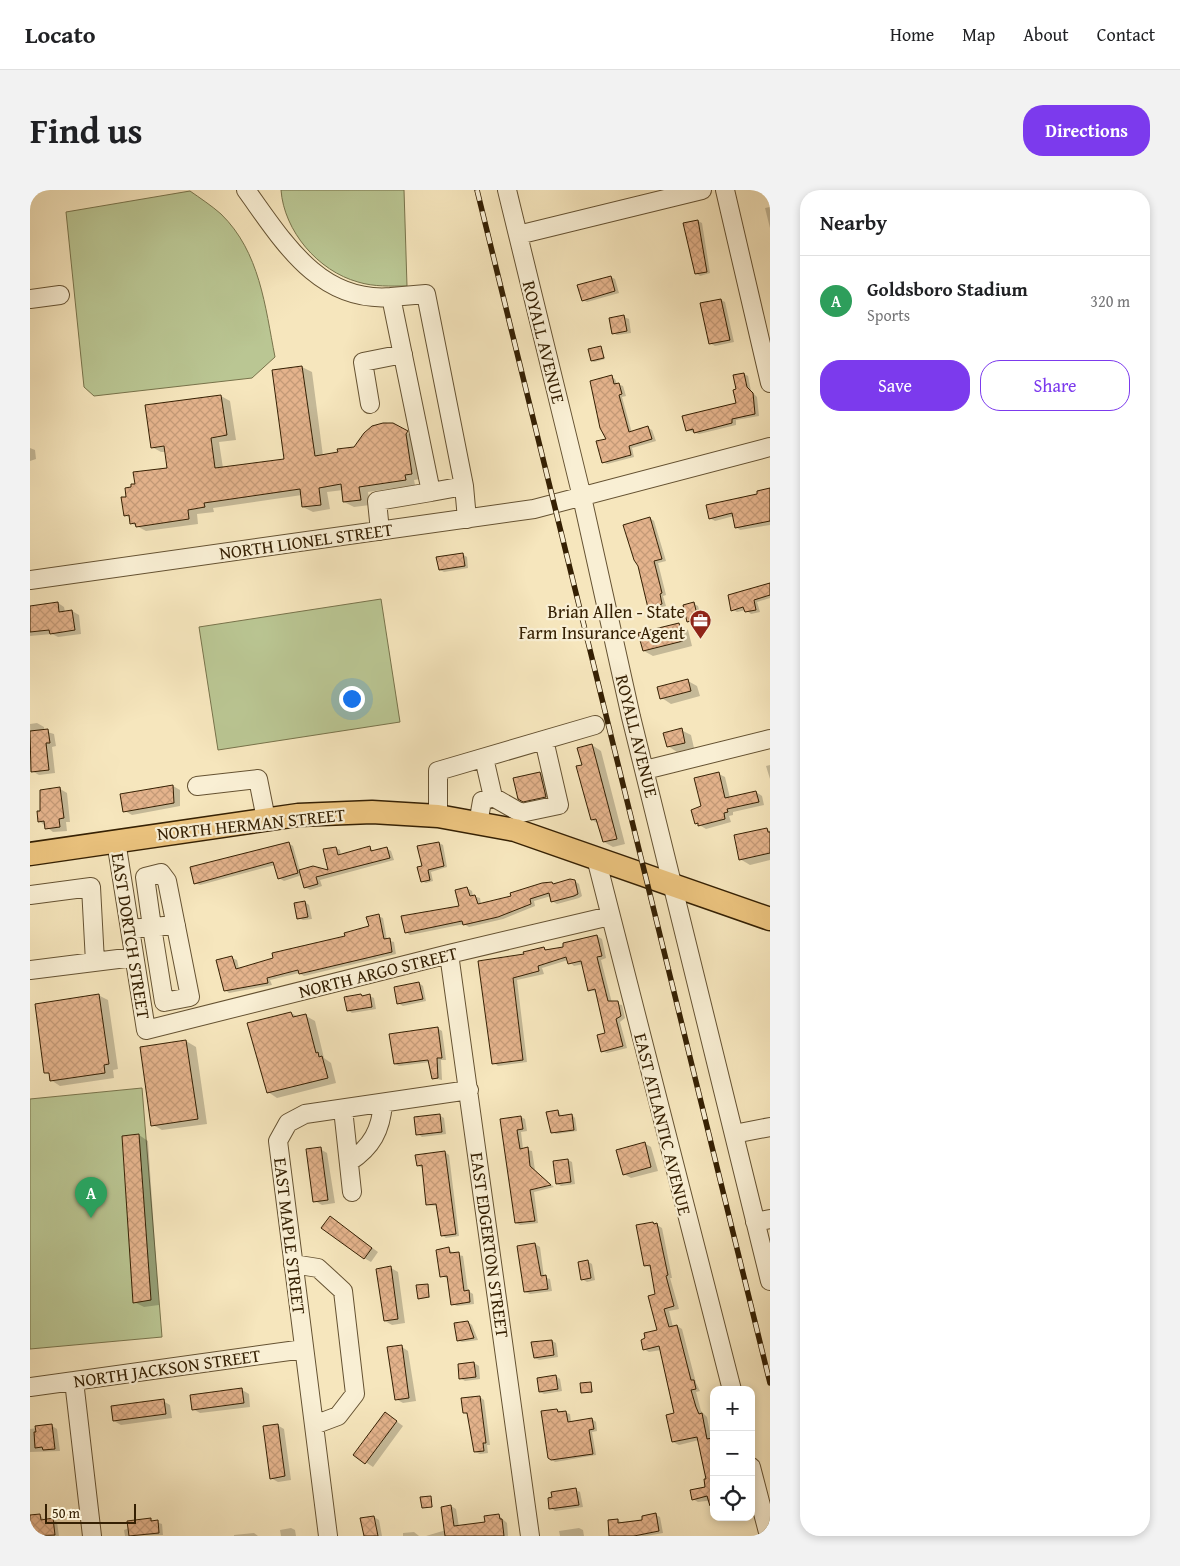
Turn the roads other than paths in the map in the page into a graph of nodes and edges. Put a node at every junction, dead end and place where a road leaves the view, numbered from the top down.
1 (246, 190) edge
2 (507, 190) edge
3 (702, 190) edge
4 (725, 190) edge
5 (518, 235) junction
6 (60, 295) dead end
7 (391, 297) junction
8 (30, 299) edge
9 (403, 354) junction
10 (770, 383) edge
11 (370, 404) dead end
12 (770, 448) edge
13 (464, 486) junction
14 (431, 492) junction
15 (582, 497) junction
16 (467, 519) junction
17 (380, 531) junction
18 (30, 580) edge
19 (595, 725) dead end
20 (770, 739) edge
21 (544, 740) junction
22 (484, 758) junction
23 (645, 770) junction
24 (197, 786) dead end
25 (493, 797) junction
26 (438, 816) junction
27 (266, 820) junction
28 (478, 824) junction
29 (116, 841) junction
30 (30, 854) edge
31 (596, 858) junction
32 (673, 885) junction
33 (30, 895) edge
34 (610, 916) junction
35 (770, 919) edge
36 (176, 925) junction
37 (152, 927) junction
38 (130, 929) junction
39 (449, 954) junction
40 (134, 957) junction
41 (95, 962) junction
42 (30, 970) edge
43 (190, 997) junction
44 (194, 1018) junction
45 (146, 1030) joint
46 (470, 1090) junction
47 (383, 1103) junction
48 (343, 1109) junction
49 (770, 1126) edge
50 (734, 1134) junction
51 (349, 1162) junction
52 (352, 1192) dead end
53 (763, 1221) edge
54 (293, 1264) junction
55 (770, 1281) edge
56 (304, 1349) junction
57 (74, 1381) junction
58 (731, 1386) edge
59 (30, 1387) edge
60 (314, 1425) junction
61 (753, 1476) edge
62 (92, 1536) edge
63 (328, 1536) edge
64 (530, 1536) edge
65 (769, 1536) edge

1 - 7 street
2 - 5 street, ROYALL AVENUE
3 - 5 street
4 - 10 street
5 - 15 street, ROYALL AVENUE
6 - 8 street
7 - 9 street
7 - 13 street
9 - 11 street
9 - 14 street
12 - 15 street, NORTH LIONEL STREET
13 - 14 street
13 - 16 street
14 - 17 street
15 - 16 street, NORTH LIONEL STREET
15 - 23 street, ROYALL AVENUE
16 - 17 street, NORTH LIONEL STREET
17 - 18 street, NORTH LIONEL STREET
19 - 21 street
20 - 23 street
21 - 22 street
21 - 25 street
22 - 25 street
22 - 26 street
23 - 32 street, ROYALL AVENUE
24 - 27 street
25 - 28 street
26 - 27 main road, NORTH HERMAN STREET
26 - 28 main road, NORTH HERMAN STREET
27 - 29 main road, NORTH HERMAN STREET
28 - 31 main road, NORTH HERMAN STREET
29 - 30 main road, NORTH HERMAN STREET
29 - 38 street, EAST DORTCH STREET
31 - 32 main road, NORTH HERMAN STREET
31 - 34 street, EAST ATLANTIC AVENUE
32 - 35 main road, NORTH HERMAN STREET
32 - 50 street, ROYALL AVENUE
33 - 41 street
34 - 39 street, NORTH ARGO STREET
34 - 58 street, EAST ATLANTIC AVENUE
36 - 37 street
36 - 37 street
36 - 43 street
37 - 38 street
37 - 43 street
38 - 40 street, EAST DORTCH STREET
39 - 44 street, NORTH ARGO STREET
39 - 46 street, EAST EDGERTON STREET
40 - 41 street
40 - 45 street, EAST DORTCH STREET
41 - 42 street
43 - 44 street
44 - 45 street, NORTH ARGO STREET
46 - 47 street, EAST MAPLE STREET
46 - 64 street, EAST EDGERTON STREET
47 - 48 street, EAST MAPLE STREET
47 - 51 street
48 - 51 street
48 - 54 street, EAST MAPLE STREET
49 - 50 street
50 - 53 street, ROYALL AVENUE
51 - 52 street
53 - 55 street, ROYALL AVENUE
54 - 56 street, EAST MAPLE STREET
54 - 60 street
56 - 57 street, NORTH JACKSON STREET
56 - 60 street, EAST MAPLE STREET
57 - 59 street, NORTH JACKSON STREET
57 - 62 street
60 - 63 street, EAST MAPLE STREET
61 - 65 street

